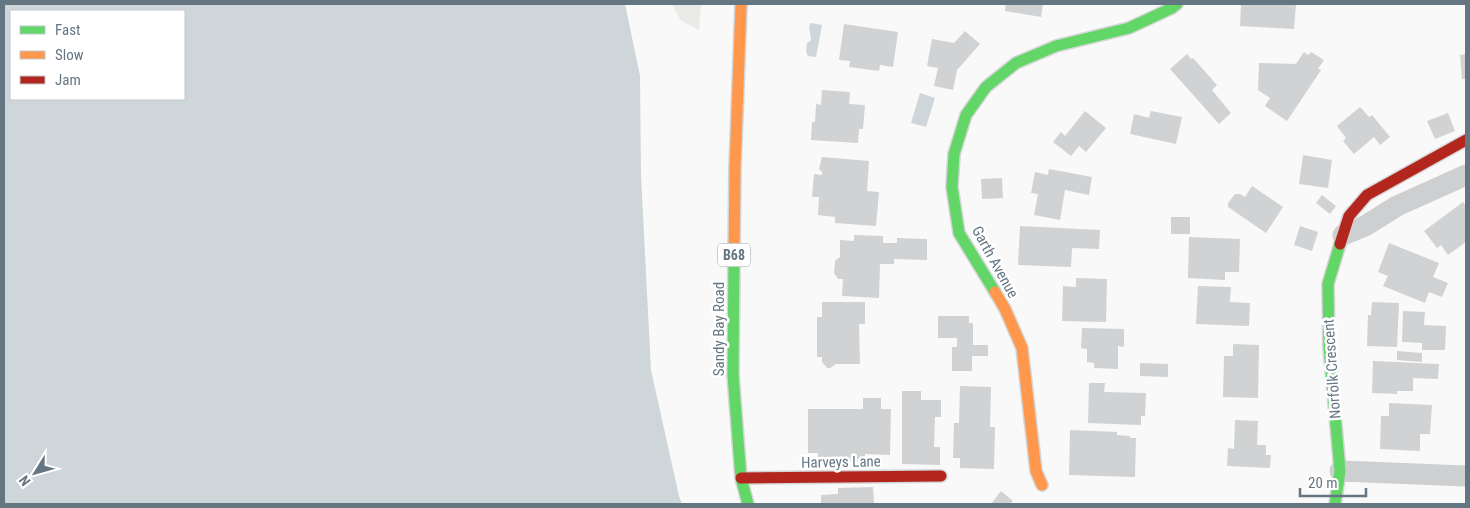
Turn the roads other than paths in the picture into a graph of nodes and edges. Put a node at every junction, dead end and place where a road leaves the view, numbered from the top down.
1 (741, 4) edge
2 (1177, 4) edge
3 (1466, 140) edge
4 (1466, 175) edge
5 (1343, 235) junction
6 (1340, 471) junction
7 (941, 476) dead end
8 (1466, 476) edge
9 (741, 478) junction
10 (1042, 485) dead end
11 (748, 504) edge
12 (1336, 504) edge

1 - 9 street, Sandy Bay Road / B68
2 - 10 street, Garth Avenue
3 - 5 street, Norfolk Crescent
4 - 5 street
5 - 6 street, Norfolk Crescent
6 - 8 street
6 - 12 street, Norfolk Crescent
7 - 9 street, Harveys Lane
9 - 11 street, Sandy Bay Road / B68

